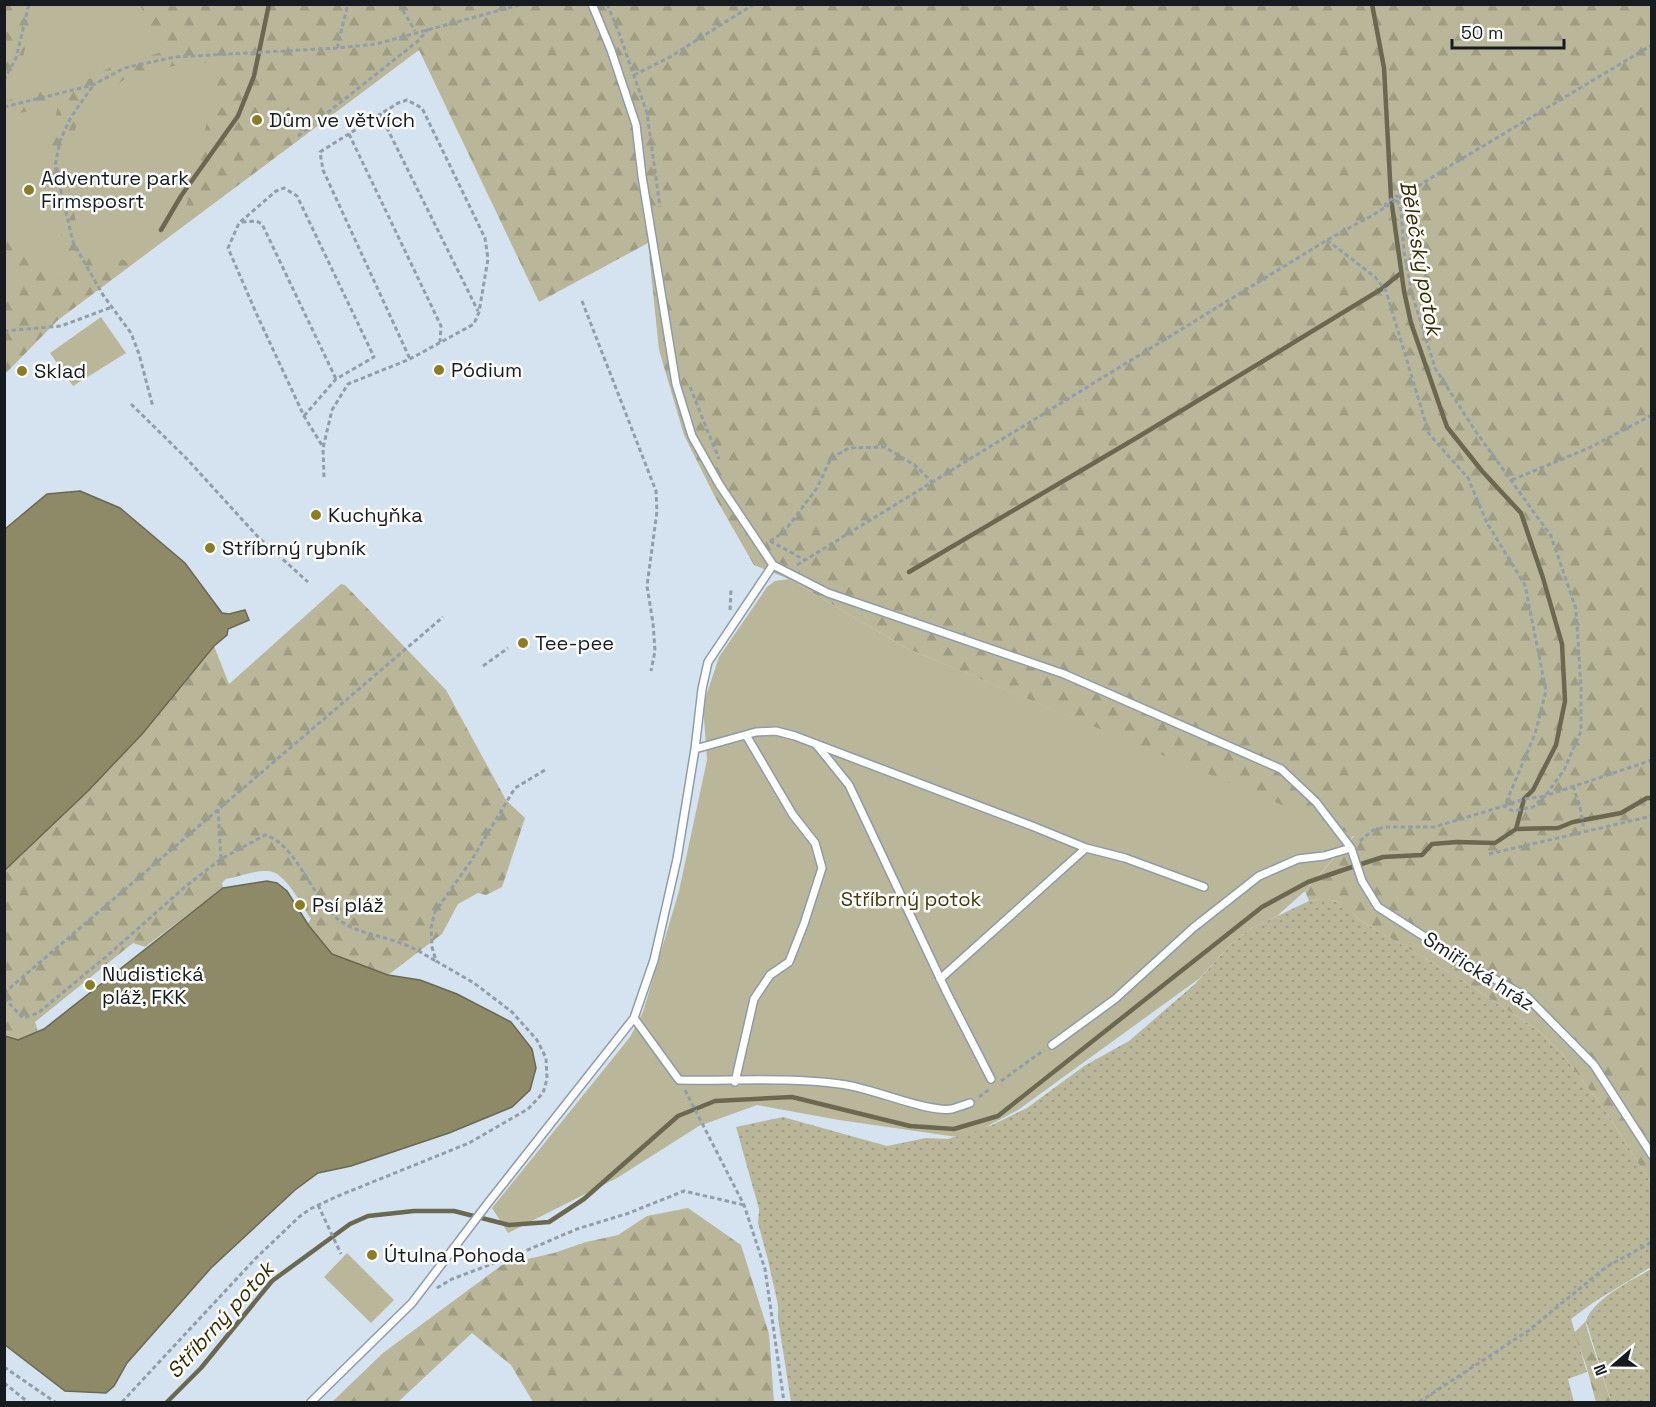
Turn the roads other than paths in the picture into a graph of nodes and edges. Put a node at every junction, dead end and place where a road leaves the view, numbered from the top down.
1 (592, 4) edge
2 (773, 565) junction
3 (746, 735) junction
4 (814, 742) junction
5 (695, 749) junction
6 (1086, 848) junction
7 (1351, 848) junction
8 (1204, 887) dead end
9 (940, 979) junction
10 (634, 1018) junction
11 (1052, 1045) road end
12 (992, 1079) dead end
13 (735, 1082) junction
14 (970, 1103) road end
15 (1652, 1155) edge
16 (311, 1402) edge

1 - 2 lane
2 - 5 lane
2 - 7 lane, Smiřická hráz
3 - 4 lane
3 - 5 lane
3 - 13 lane
4 - 6 lane
4 - 9 lane
5 - 10 lane
6 - 8 lane
6 - 9 lane
7 - 11 lane
7 - 15 lane, Smiřická hráz
9 - 12 lane
10 - 13 lane
10 - 16 lane
13 - 14 lane

